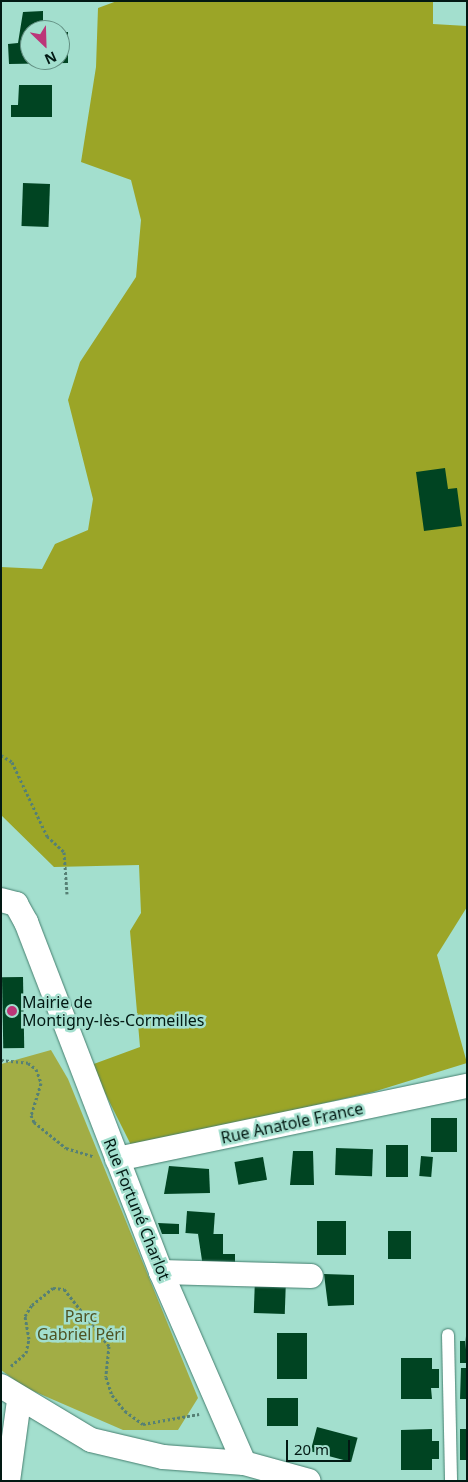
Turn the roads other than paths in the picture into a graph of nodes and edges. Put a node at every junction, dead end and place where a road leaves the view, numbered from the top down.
1 (1, 900) edge
2 (467, 1086) edge
3 (117, 1159) junction
4 (161, 1272) junction
5 (311, 1276) dead end
6 (448, 1335) dead end
7 (2, 1379) edge
8 (20, 1401) junction
9 (244, 1463) junction
10 (8, 1481) edge
11 (309, 1481) edge
12 (451, 1481) edge

1 - 3 street, Rue Fortuné Charlot
2 - 3 street, Rue Anatole France
3 - 4 street, Rue Fortuné Charlot
4 - 5 street
4 - 9 street, Rue Fortuné Charlot
6 - 12 lane
7 - 8 street
8 - 9 street
8 - 10 street
9 - 11 street

